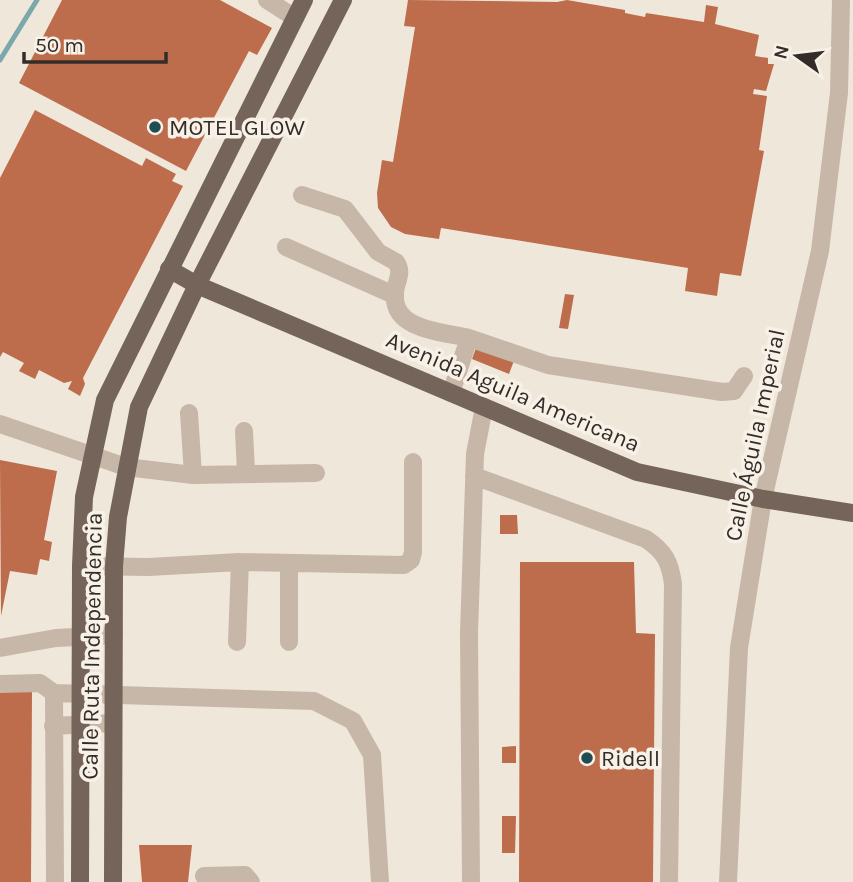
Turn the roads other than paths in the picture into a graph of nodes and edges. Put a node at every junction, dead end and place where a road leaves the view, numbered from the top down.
1 (267, 0) edge
2 (304, 0) edge
3 (344, 0) edge
4 (841, 0) edge
5 (295, 18) junction
6 (846, 33) edge
7 (302, 195) dead end
8 (286, 247) dead end
9 (169, 270) junction
10 (197, 285) junction
11 (394, 295) junction
12 (468, 338) junction
13 (744, 376) dead end
14 (451, 393) junction
15 (484, 407) junction
16 (189, 413) dead end
17 (0, 424) edge
18 (244, 431) dead end
19 (91, 455) junction
20 (413, 462) dead end
21 (126, 467) junction
22 (246, 472) junction
23 (316, 473) dead end
24 (193, 475) junction
25 (474, 476) junction
26 (763, 499) junction
27 (853, 513) edge
28 (240, 562) junction
29 (289, 563) junction
30 (81, 566) junction
31 (114, 566) junction
32 (114, 635) junction
33 (80, 638) junction
34 (237, 642) dead end
35 (289, 642) dead end
36 (0, 648) edge
37 (0, 684) edge
38 (54, 693) junction
39 (80, 693) junction
40 (113, 693) junction
41 (113, 723) junction
42 (81, 724) junction
43 (53, 726) junction
44 (204, 876) dead end
45 (55, 882) edge
46 (80, 882) edge
47 (113, 882) edge
48 (251, 882) edge
49 (380, 882) edge
50 (471, 882) edge
51 (669, 882) edge
52 (728, 882) edge

1 - 5 street
2 - 5 main road, Calle Ruta Independencia
3 - 10 main road, Calle Ruta Independencia
4 - 6 street, Calle Águila Imperial
5 - 9 main road, Calle Ruta Independencia
6 - 26 street, Calle Águila Imperial
7 - 11 street
8 - 11 street
9 - 10 main road, Avenida Aguila Americana
9 - 19 main road, Calle Ruta Independencia
10 - 14 main road, Avenida Aguila Americana
10 - 21 main road, Calle Ruta Independencia
11 - 12 street
12 - 13 street
12 - 14 street
14 - 15 main road, Avenida Aguila Americana
15 - 25 street
15 - 26 main road, Avenida Aguila Americana
16 - 24 street
17 - 19 street
18 - 22 street
19 - 21 street
19 - 30 main road, Calle Ruta Independencia
20 - 29 street
21 - 24 street
21 - 31 main road, Calle Ruta Independencia
22 - 23 street
22 - 24 street
25 - 50 street
25 - 51 street
26 - 27 main road, Avenida Aguila Americana
26 - 52 street, Calle Águila Imperial
28 - 29 street
28 - 31 street
28 - 34 street
29 - 35 street
30 - 31 street
30 - 33 main road, Calle Ruta Independencia
31 - 32 main road, Calle Ruta Independencia
32 - 33 street
32 - 40 main road, Calle Ruta Independencia
33 - 36 street
33 - 39 main road, Calle Ruta Independencia
37 - 38 street
38 - 39 street
38 - 43 street
39 - 40 street
39 - 42 main road, Calle Ruta Independencia
40 - 41 main road, Calle Ruta Independencia
40 - 49 street
41 - 42 street
41 - 47 main road, Calle Ruta Independencia
42 - 43 street
42 - 46 main road, Calle Ruta Independencia
43 - 45 street
44 - 48 street

